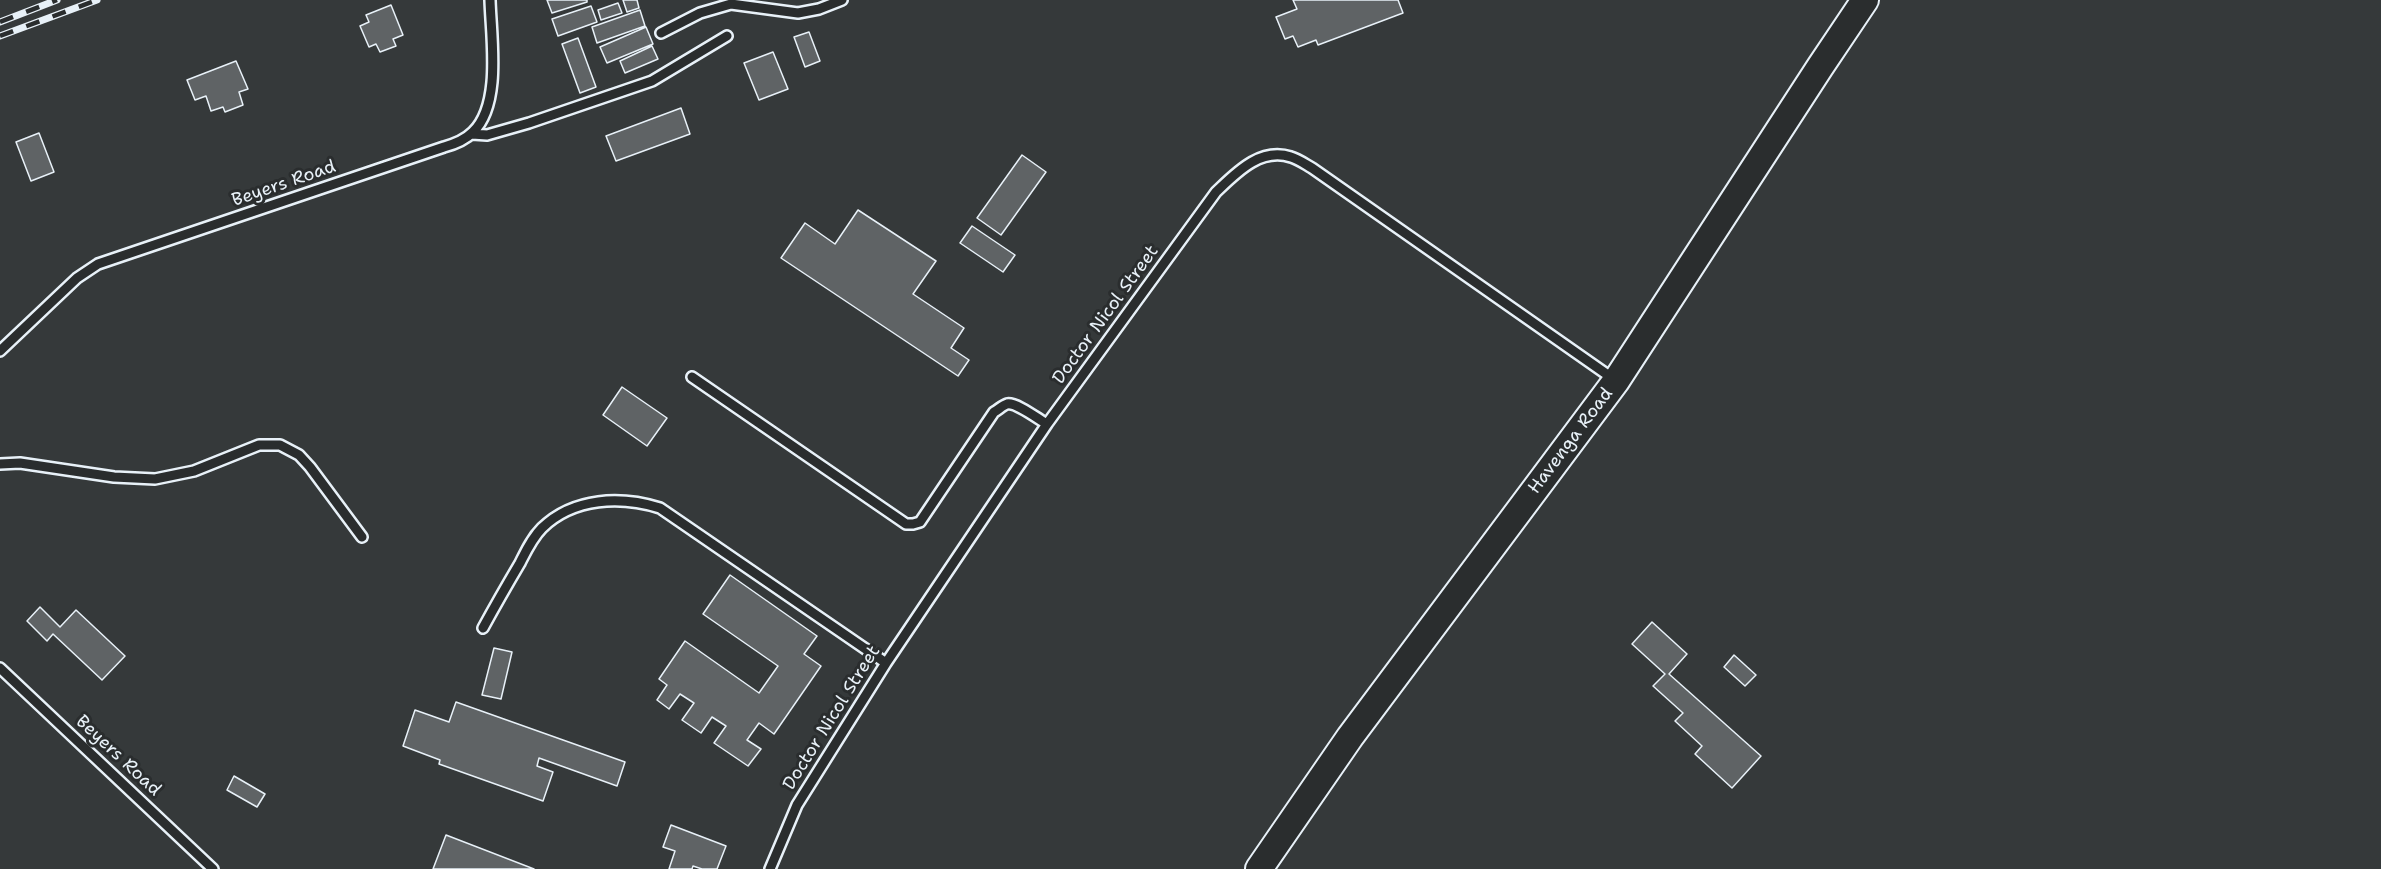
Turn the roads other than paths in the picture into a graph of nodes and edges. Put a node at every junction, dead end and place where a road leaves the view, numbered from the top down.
1 (490, 0) edge
2 (842, 0) edge
3 (1865, 0) edge
4 (661, 33) dead end
5 (727, 36) dead end
6 (472, 134) junction
7 (0, 351) edge
8 (692, 377) dead end
9 (1616, 381) junction
10 (1047, 424) junction
11 (0, 464) edge
12 (362, 537) dead end
13 (483, 628) dead end
14 (886, 663) junction
15 (0, 668) edge
16 (213, 869) edge
17 (770, 869) edge
18 (1258, 869) edge

1 - 6 lane
2 - 4 lane
3 - 9 street, Havenga Road
5 - 6 lane
6 - 7 lane, Beyers Road
8 - 10 lane
9 - 10 lane, Doctor Nicol Street
9 - 18 street, Havenga Road
10 - 14 lane, Doctor Nicol Street
11 - 12 lane
13 - 14 lane
14 - 17 lane, Doctor Nicol Street
15 - 16 lane, Beyers Road

